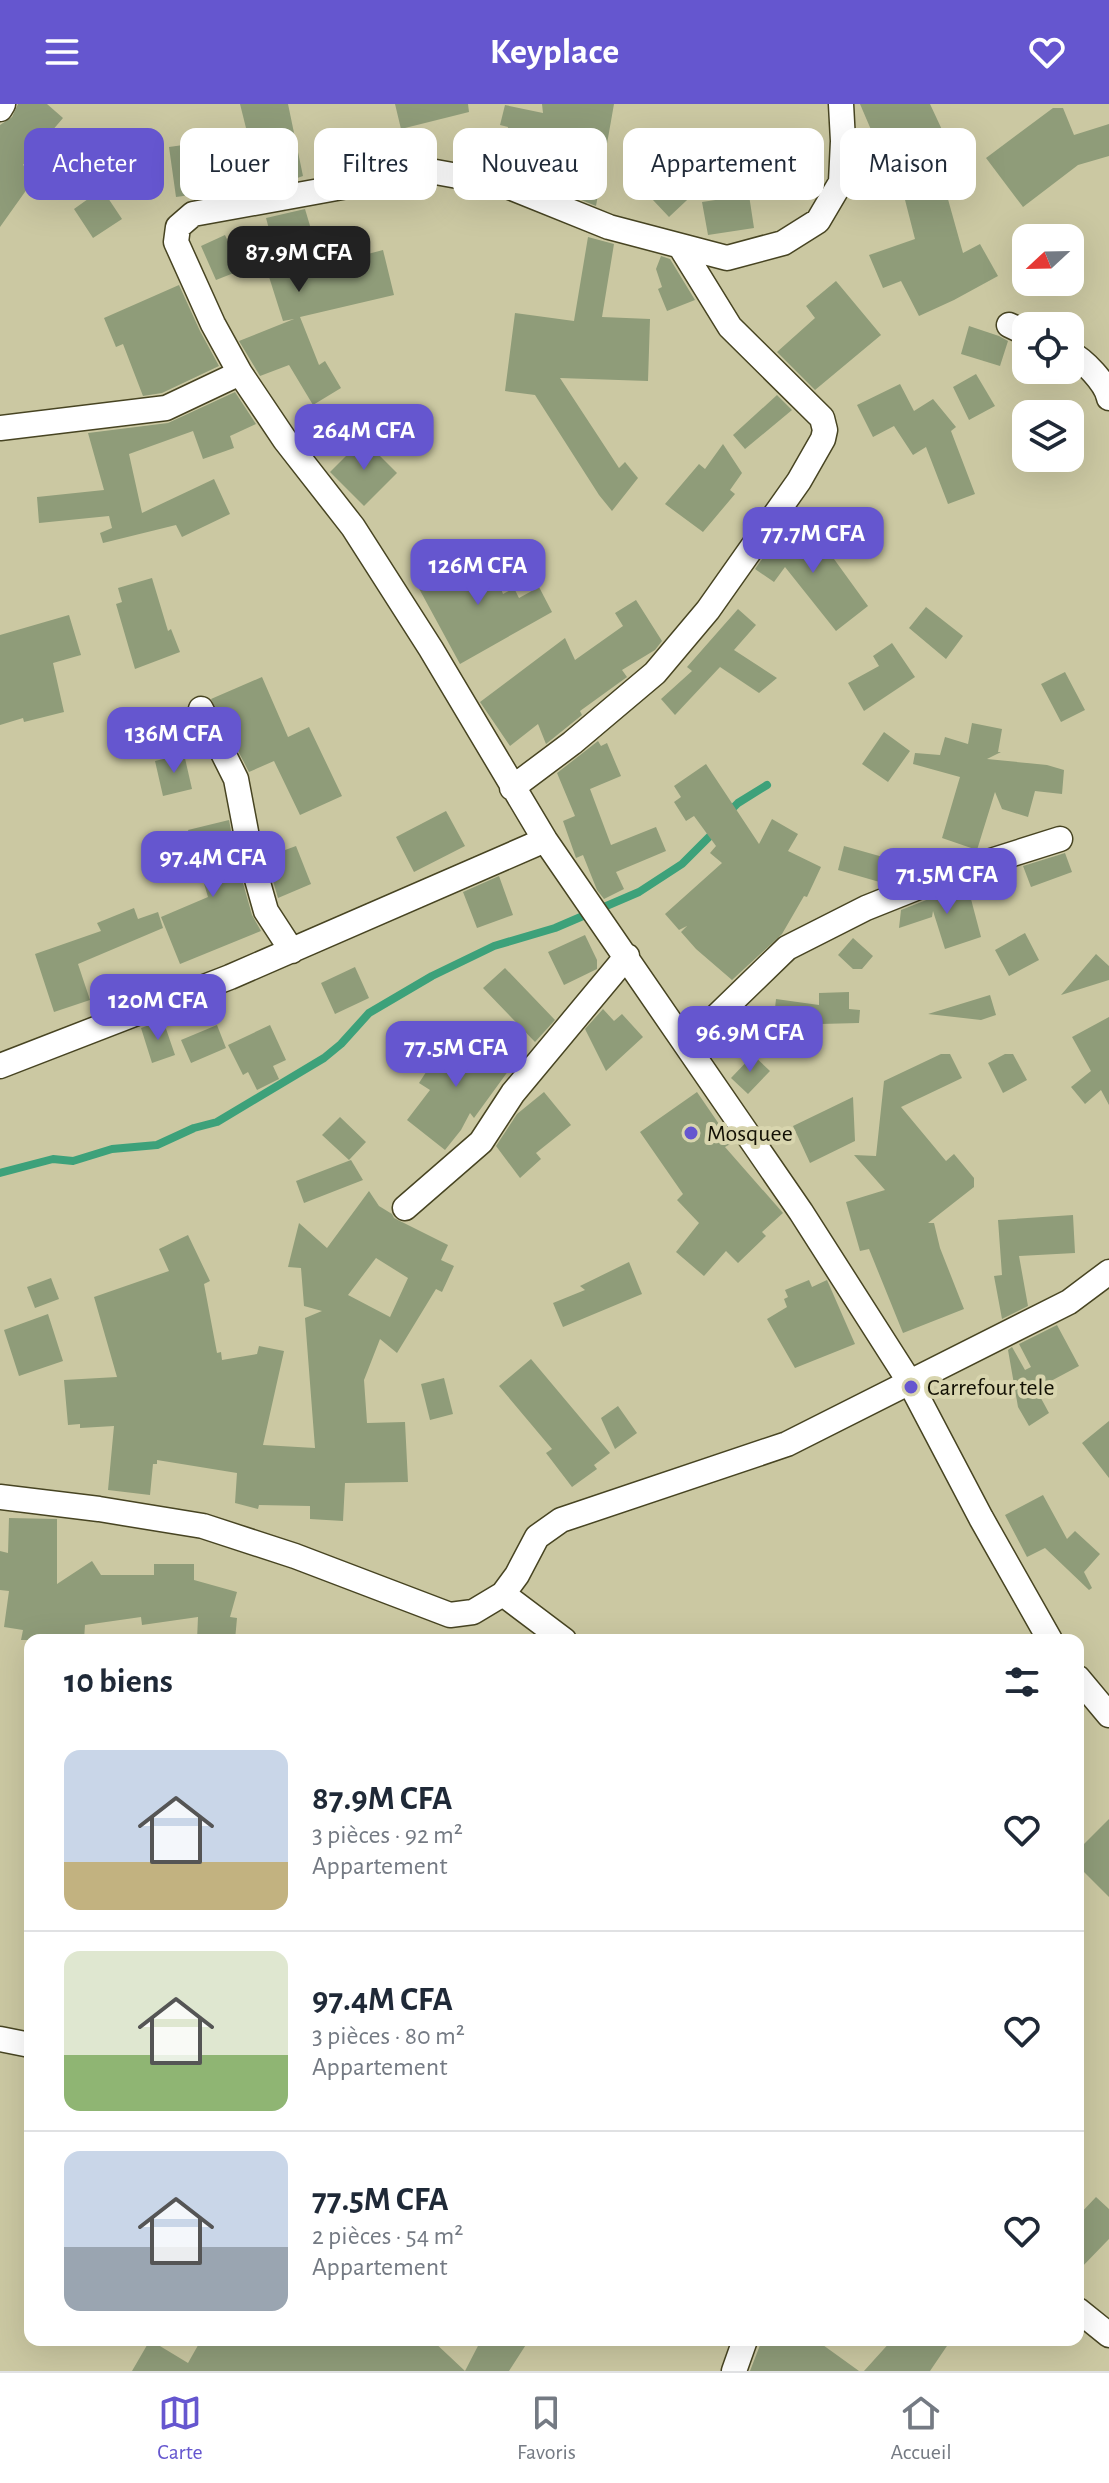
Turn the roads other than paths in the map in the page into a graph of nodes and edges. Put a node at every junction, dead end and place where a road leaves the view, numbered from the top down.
1 (3, 104) edge
2 (841, 104) edge
3 (0, 109) edge
4 (680, 246) junction
5 (1084, 363) edge
6 (240, 373) junction
7 (1109, 398) edge
8 (0, 428) edge
9 (201, 709) dead end
10 (512, 788) junction
11 (1060, 839) dead end
12 (545, 840) junction
13 (292, 951) junction
14 (627, 956) junction
15 (687, 1045) junction
16 (0, 1066) edge
17 (405, 1208) dead end
18 (1109, 1272) edge
19 (909, 1381) junction
20 (0, 1497) edge
21 (503, 1594) junction
22 (556, 1634) edge
23 (1047, 1634) edge
24 (1084, 1685) edge
25 (1108, 1714) edge
26 (0, 2039) edge
27 (24, 2044) edge
28 (1084, 2315) edge
29 (1109, 2335) edge
30 (743, 2346) edge
31 (734, 2371) edge

1 - 3 street
2 - 4 street
4 - 6 street
4 - 10 street
5 - 7 street
6 - 8 street
6 - 10 street
9 - 13 street
10 - 12 street
11 - 15 street
12 - 13 street
12 - 14 street
13 - 16 street
14 - 15 street
14 - 17 street
15 - 19 street
18 - 19 street
19 - 21 street
19 - 23 street
20 - 21 street
21 - 22 street
24 - 25 street
26 - 27 street
28 - 29 street
30 - 31 street

